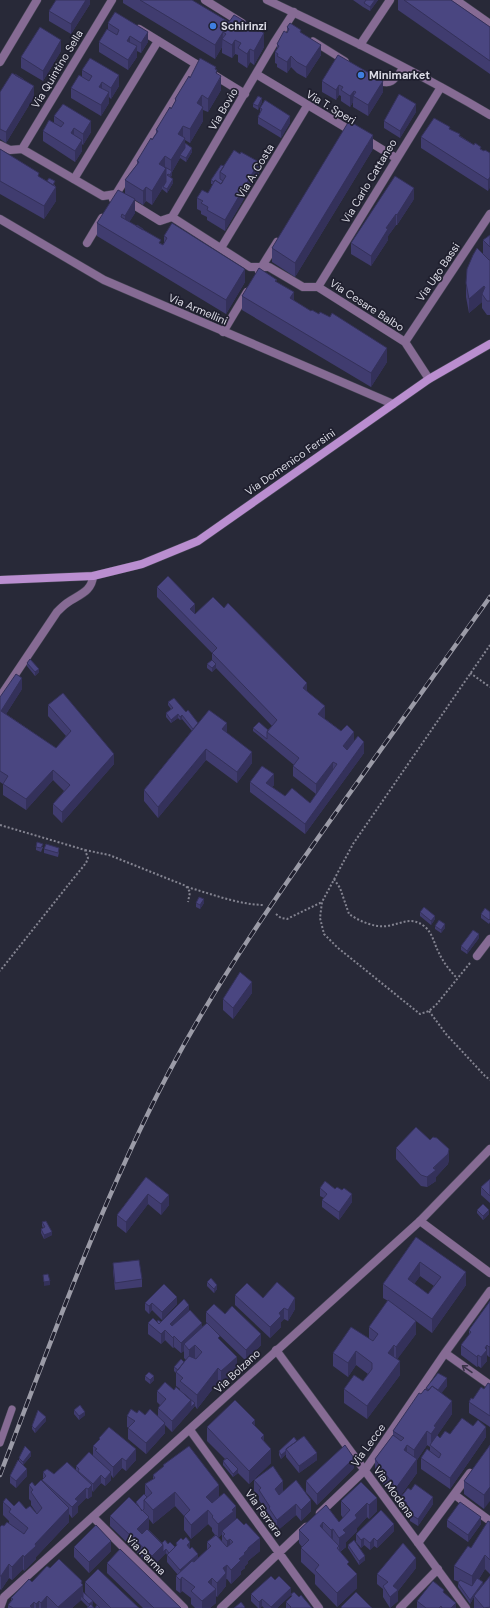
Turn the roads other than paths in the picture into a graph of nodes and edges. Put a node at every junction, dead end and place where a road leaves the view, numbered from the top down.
1 (38, 0) edge
2 (112, 0) edge
3 (205, 0) edge
4 (267, 0) edge
5 (390, 0) edge
6 (456, 0) edge
7 (294, 12) junction
8 (490, 13) edge
9 (487, 22) edge
10 (132, 25) edge
11 (249, 27) edge
12 (306, 37) edge
13 (158, 41) junction
14 (360, 45) junction
15 (0, 62) edge
16 (196, 64) junction
17 (354, 66) edge
18 (403, 67) junction
19 (256, 74) junction
20 (367, 74) edge
21 (440, 87) junction
22 (245, 94) junction
23 (307, 106) junction
24 (490, 113) edge
25 (0, 145) edge
26 (22, 149) junction
27 (396, 158) junction
28 (74, 179) junction
29 (116, 194) junction
30 (490, 214) edge
31 (172, 217) junction
32 (0, 219) edge
33 (282, 234) edge
34 (87, 243) dead end
35 (221, 248) junction
36 (262, 267) junction
37 (318, 287) junction
38 (223, 332) junction
39 (405, 342) junction
40 (490, 344) edge
41 (429, 379) junction
42 (393, 404) junction
43 (93, 576) junction
44 (0, 580) edge
45 (0, 697) edge
46 (490, 939) edge
47 (477, 956) road end
48 (490, 1149) edge
49 (420, 1221) junction
50 (490, 1273) edge
51 (490, 1291) edge
52 (276, 1350) junction
53 (445, 1353) junction
54 (490, 1385) edge
55 (12, 1409) dead end
56 (190, 1430) junction
57 (0, 1442) edge
58 (477, 1464) edge
59 (365, 1470) junction
60 (455, 1495) junction
61 (93, 1518) junction
62 (490, 1521) edge
63 (418, 1542) junction
64 (279, 1553) junction
65 (438, 1569) junction
66 (0, 1608) edge
67 (184, 1608) edge
68 (221, 1608) edge
69 (319, 1608) edge
70 (400, 1608) edge
71 (466, 1608) edge

1 - 15 street
2 - 26 street, Via Quintino Sella
3 - 11 street
4 - 7 street
5 - 14 street
6 - 9 street
7 - 14 street
7 - 19 street, Via Bovio
8 - 9 street
10 - 13 street
12 - 17 lane
13 - 16 street
13 - 28 street
14 - 18 street
16 - 22 street
16 - 29 street
18 - 20 lane
18 - 21 street
19 - 22 street, Via Bovio
19 - 23 street, Via T. Speri
21 - 24 street
21 - 27 street, Via Carlo Cattaneo
22 - 31 street, Via Bovio
23 - 27 street, Via T. Speri
23 - 35 street, Via A. Costa
25 - 26 street
26 - 28 street
27 - 37 street, Via Carlo Cattaneo
28 - 29 street
29 - 31 street
29 - 34 street
30 - 39 street, Via Ugo Bassi
31 - 35 street, Via Cesare Balbo
32 - 38 street, Via Armellini
33 - 36 street
35 - 36 street, Via Cesare Balbo
36 - 37 street, Via Cesare Balbo
36 - 38 street
37 - 39 street, Via Cesare Balbo
38 - 42 street, Via Armellini
39 - 41 street
40 - 41 main road, Via Domenico Fersini
41 - 42 main road, Via Domenico Fersini
42 - 43 main road, Via Domenico Fersini
43 - 44 main road, Via Domenico Fersini
43 - 45 street
46 - 47 street
48 - 49 street, Via Bolzano
49 - 50 street
49 - 52 street, Via Bolzano
51 - 53 street, Via Lecce
52 - 56 street, Via Bolzano
52 - 59 street, Via Modena
54 -> 53 street
53 - 59 street, Via Lecce
55 - 57 lane
56 - 61 street, Via Bolzano
56 - 64 street, Via Ferrara
58 - 60 street
59 - 63 street, Via Modena
59 - 64 street, Via Lecce
60 - 62 street
60 - 63 street
61 - 66 street, Via Bolzano
61 - 67 street, Via Parma
63 - 65 street, Via Modena
64 - 68 street, Via Lecce
64 - 69 street, Via Ferrara
65 - 70 street
65 - 71 street, Via Modena

